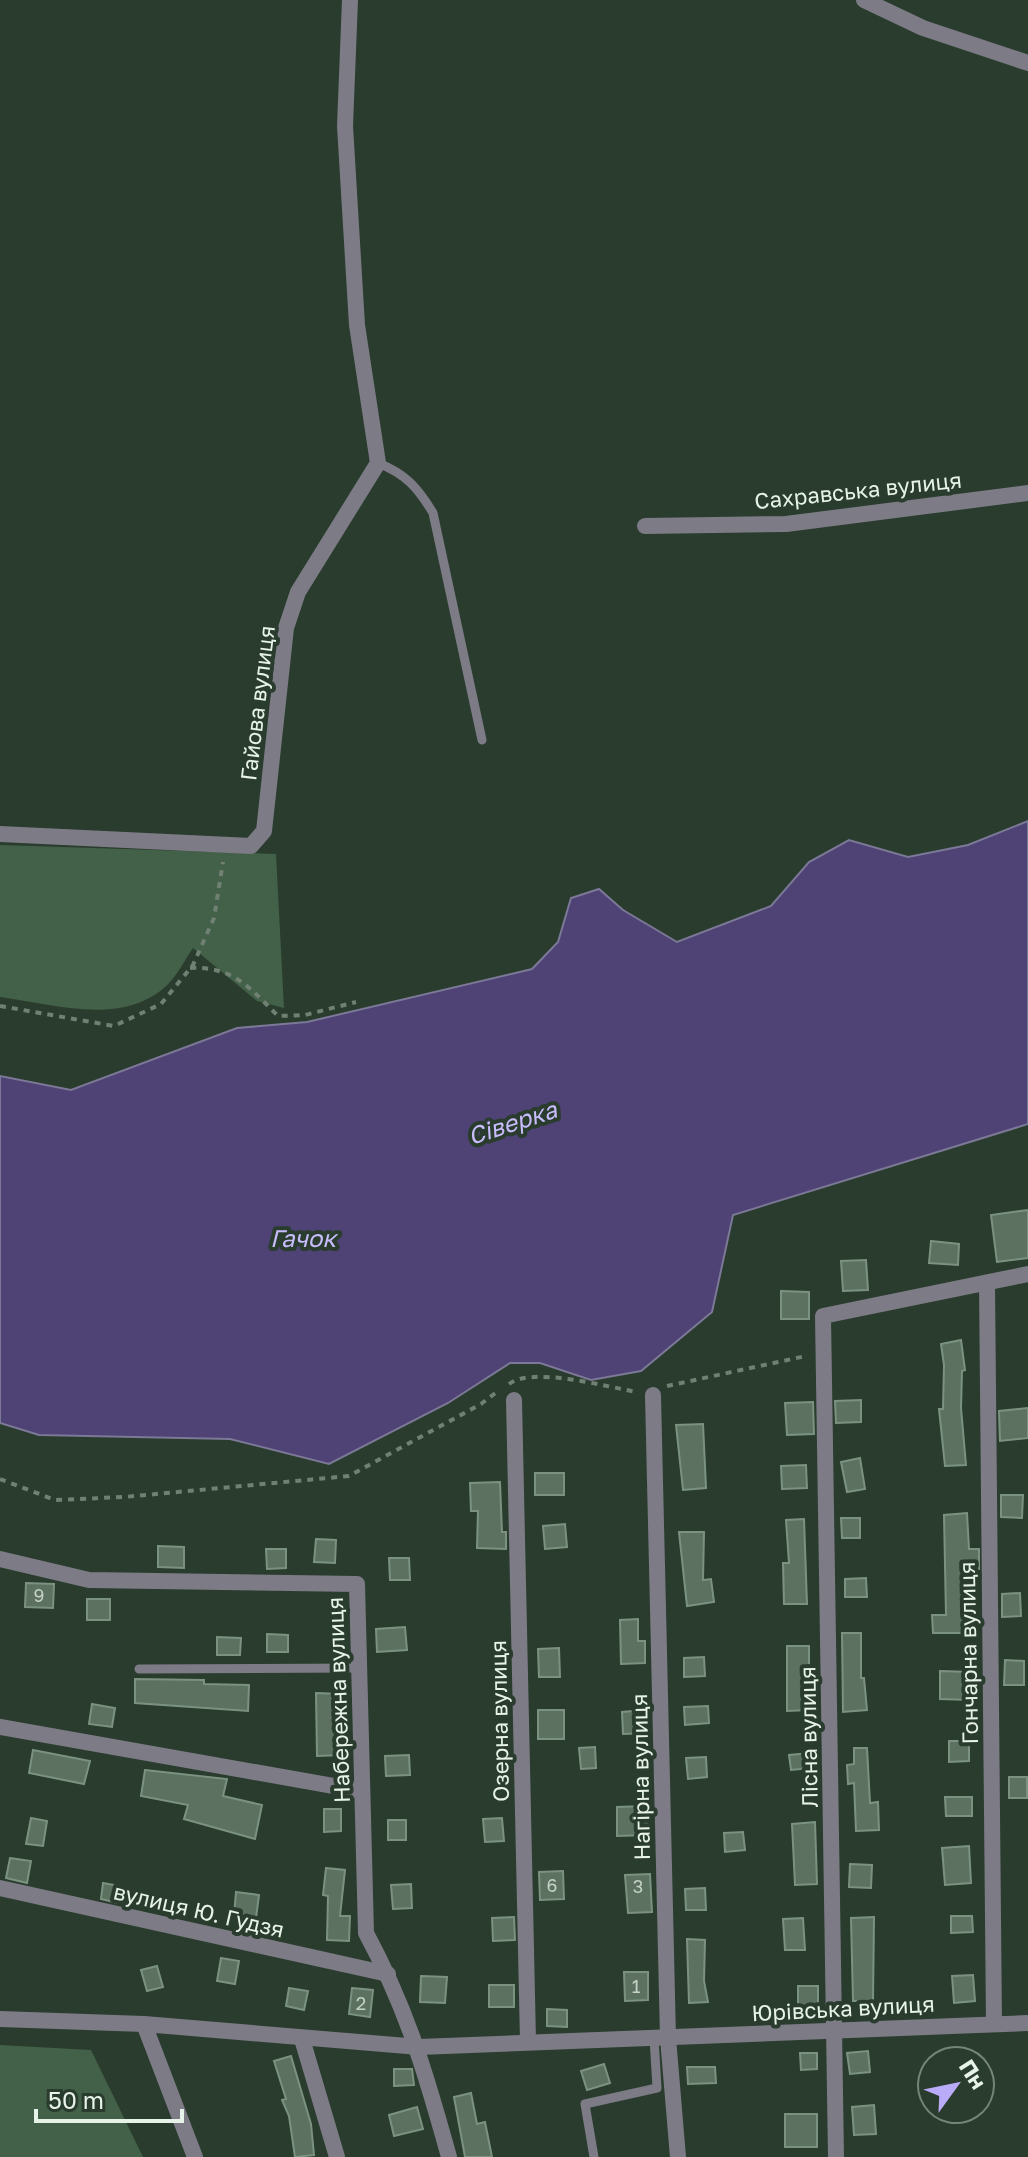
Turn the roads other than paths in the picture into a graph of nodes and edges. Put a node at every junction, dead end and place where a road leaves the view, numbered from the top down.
1 (350, 0) edge
2 (864, 0) edge
3 (1028, 63) edge
4 (378, 463) junction
5 (1028, 493) edge
6 (645, 526) dead end
7 (482, 740) dead end
8 (0, 834) edge
9 (1028, 1274) edge
10 (987, 1283) junction
11 (653, 1395) road end
12 (514, 1400) dead end
13 (0, 1559) edge
14 (359, 1668) junction
15 (139, 1669) dead end
16 (0, 1727) edge
17 (362, 1791) junction
18 (0, 1888) edge
19 (388, 1974) junction
20 (0, 2019) edge
21 (1028, 2023) edge
22 (144, 2024) junction
23 (994, 2024) junction
24 (835, 2031) junction
25 (661, 2038) junction
26 (302, 2039) junction
27 (528, 2041) junction
28 (419, 2047) junction
29 (195, 2157) edge
30 (337, 2157) edge
31 (449, 2157) edge
32 (594, 2157) edge
33 (678, 2157) edge
34 (836, 2157) edge

1 - 4 street
2 - 3 street
4 - 7 lane
4 - 8 street, Гайова вулиця
5 - 6 street, Сахравська вулиця
9 - 10 street
10 - 23 street, Гончарна вулиця
10 - 24 street, Лісна вулиця
11 - 25 street, Нагірна вулиця
12 - 27 street, Озерна вулиця
13 - 14 street, Набережна вулиця
14 - 15 lane
14 - 17 street, Набережна вулиця
16 - 17 street
17 - 19 street, Набережна вулиця
18 - 19 street, вулиця Ю. Гудзя
19 - 28 street, Набережна вулиця
20 - 22 street, Юрівська вулиця
21 - 23 street, Юрівська вулиця
22 - 26 street, Юрівська вулиця
22 - 29 street
23 - 24 street, Юрівська вулиця
24 - 25 street, Юрівська вулиця
24 - 34 street, Лісна вулиця
25 - 27 street, Юрівська вулиця
25 - 32 lane
25 - 33 street, Нагірна вулиця
26 - 28 street, Юрівська вулиця
26 - 30 street
27 - 28 street, Юрівська вулиця
28 - 31 street, Набережна вулиця

